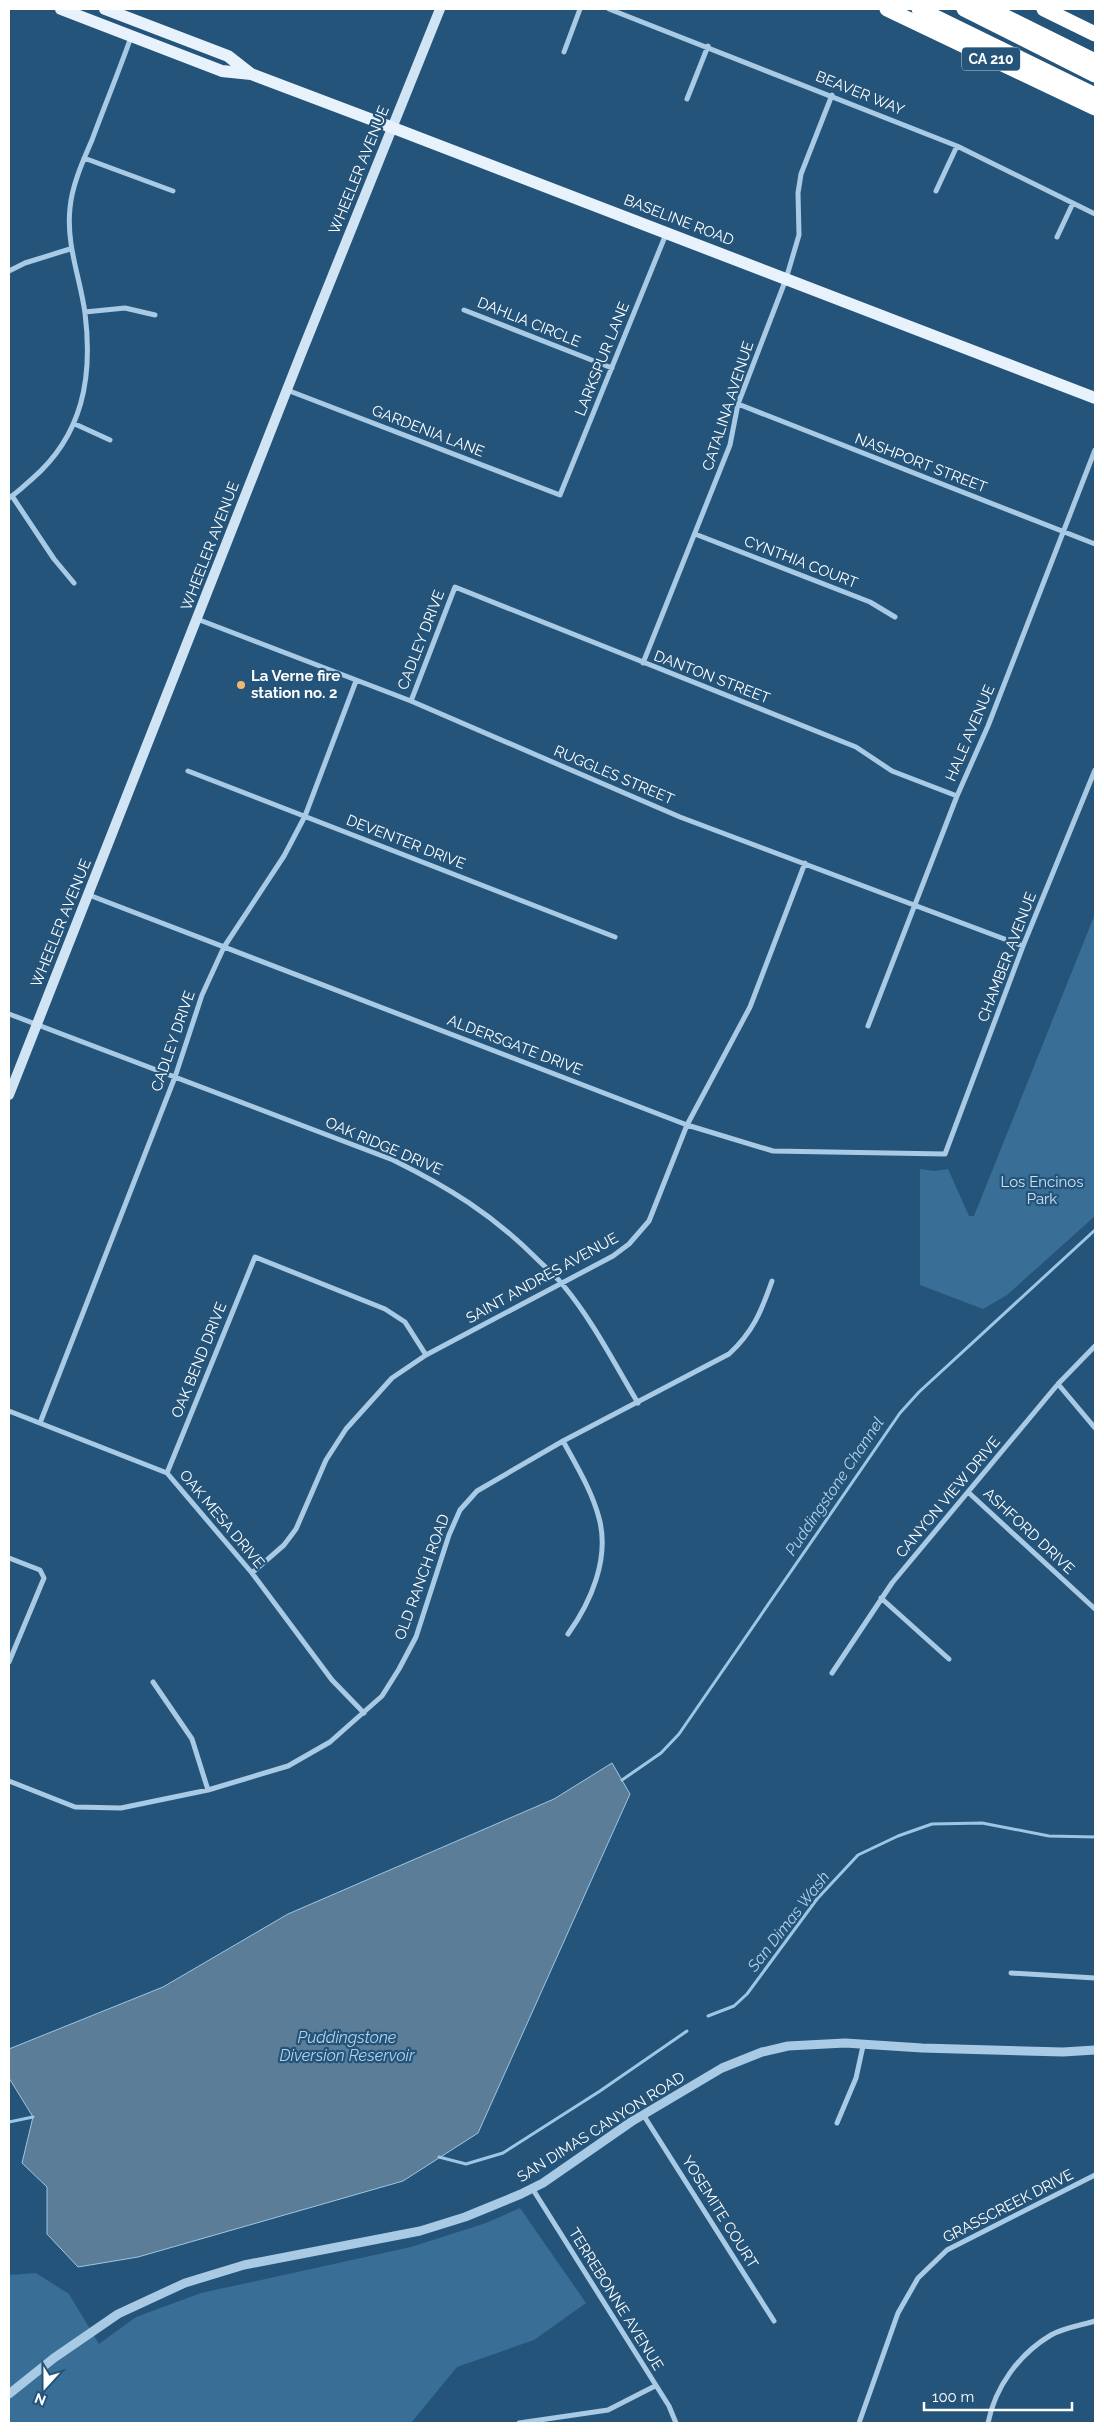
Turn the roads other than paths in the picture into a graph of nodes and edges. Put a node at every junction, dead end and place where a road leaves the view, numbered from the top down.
1 (62, 9) edge
2 (105, 9) edge
3 (440, 9) edge
4 (580, 9) edge
5 (609, 9) edge
6 (887, 9) edge
7 (919, 9) edge
8 (964, 9) edge
9 (990, 9) edge
10 (1044, 9) edge
11 (1095, 34) edge
12 (132, 36) junction
13 (708, 46) junction
14 (564, 52) dead end
15 (1095, 61) edge
16 (250, 74) junction
17 (1095, 74) edge
18 (1095, 94) edge
19 (832, 95) junction
20 (688, 99) dead end
21 (1095, 108) edge
22 (392, 127) junction
23 (957, 146) junction
24 (84, 158) junction
25 (173, 191) dead end
26 (936, 191) dead end
27 (1073, 203) junction
28 (1095, 214) edge
29 (666, 233) junction
30 (1057, 237) dead end
31 (70, 249) junction
32 (9, 271) edge
33 (786, 279) junction
34 (464, 310) dead end
35 (85, 312) junction
36 (154, 315) dead end
37 (612, 368) junction
38 (287, 390) junction
39 (1095, 398) edge
40 (738, 404) junction
41 (75, 424) junction
42 (110, 440) dead end
43 (1095, 450) edge
44 (560, 495) joint
45 (11, 497) edge
46 (1064, 532) junction
47 (695, 534) junction
48 (1095, 544) edge
49 (74, 583) dead end
50 (455, 587) joint
51 (894, 617) dead end
52 (197, 619) junction
53 (644, 663) junction
54 (356, 681) junction
55 (411, 701) junction
56 (1095, 770) edge
57 (188, 771) dead end
58 (957, 796) junction
59 (305, 816) junction
60 (805, 864) junction
61 (89, 895) junction
62 (915, 905) junction
63 (615, 937) dead end
64 (1023, 946) junction
65 (224, 947) junction
66 (9, 1014) edge
67 (37, 1025) junction
68 (868, 1026) dead end
69 (175, 1077) junction
70 (9, 1096) edge
71 (687, 1125) junction
72 (945, 1154) joint
73 (772, 1281) dead end
74 (562, 1284) junction
75 (1095, 1346) edge
76 (426, 1355) junction
77 (1058, 1384) junction
78 (638, 1403) junction
79 (9, 1411) edge
80 (40, 1423) junction
81 (1095, 1428) edge
82 (563, 1441) junction
83 (167, 1473) junction
84 (968, 1492) junction
85 (9, 1558) edge
86 (252, 1574) junction
87 (881, 1598) junction
88 (1095, 1609) edge
89 (568, 1634) dead end
90 (949, 1659) dead end
91 (9, 1662) edge
92 (832, 1673) dead end
93 (153, 1682) dead end
94 (364, 1713) junction
95 (9, 1781) edge
96 (208, 1790) junction
97 (1012, 1973) dead end
98 (1095, 1978) edge
99 (863, 2046) junction
100 (1095, 2050) edge
101 (644, 2116) junction
102 (837, 2123) dead end
103 (1095, 2175) edge
104 (532, 2188) junction
105 (774, 2321) dead end
106 (1095, 2321) edge
107 (656, 2386) junction
108 (9, 2394) edge
109 (519, 2423) edge
110 (676, 2423) edge
111 (859, 2423) edge
112 (988, 2423) edge

1 - 12 main road, BASELINE ROAD
2 - 16 main road, BASELINE ROAD
3 - 22 main road, WHEELER AVENUE
4 - 14 street
5 - 13 street, BEAVER WAY
6 - 21 highway, CA 210
7 - 18 highway
8 - 17 highway
9 - 15 highway, CA 210
10 - 11 highway
12 - 16 main road, BASELINE ROAD
12 - 24 street
13 - 19 street, BEAVER WAY
13 - 20 street
16 - 22 main road, BASELINE ROAD
19 - 23 street, BEAVER WAY
19 - 33 street, CATALINA AVENUE
22 - 29 main road, BASELINE ROAD
22 - 38 main road, WHEELER AVENUE
23 - 26 street
23 - 27 street, BEAVER WAY
24 - 25 street
24 - 31 street
27 - 28 street, BEAVER WAY
27 - 30 street
29 - 33 main road, BASELINE ROAD
29 - 37 street, LARKSPUR LANE
31 - 32 street
31 - 35 street
33 - 39 main road, BASELINE ROAD
33 - 40 street, CATALINA AVENUE
34 - 37 street, DAHLIA CIRCLE
35 - 36 street
35 - 41 street
37 - 44 street, LARKSPUR LANE
38 - 44 street, GARDENIA LANE
38 - 52 main road, WHEELER AVENUE
40 - 46 street, NASHPORT STREET
40 - 47 street, CATALINA AVENUE
41 - 42 street
41 - 45 street
43 - 46 street, HALE AVENUE
45 - 49 street
46 - 48 street, NASHPORT STREET
46 - 58 street, HALE AVENUE
47 - 51 street, CYNTHIA COURT
47 - 53 street, CATALINA AVENUE
50 - 53 street, DANTON STREET
50 - 55 street, CADLEY DRIVE
52 - 54 street, RUGGLES STREET
52 - 61 main road, WHEELER AVENUE
53 - 58 street, DANTON STREET
54 - 55 street, RUGGLES STREET
54 - 59 street, CADLEY DRIVE
55 - 60 street, RUGGLES STREET
56 - 64 street, CHAMBER AVENUE
57 - 59 street, DEVENTER DRIVE
58 - 62 street, HALE AVENUE
59 - 63 street, DEVENTER DRIVE
59 - 65 street, CADLEY DRIVE
60 - 62 street, RUGGLES STREET
60 - 71 street, SAINT ANDRES AVENUE
61 - 65 street, ALDERSGATE DRIVE
61 - 67 main road, WHEELER AVENUE
62 - 64 street, RUGGLES STREET
62 - 68 street, HALE AVENUE
64 - 72 street, CHAMBER AVENUE
65 - 69 street, CADLEY DRIVE
65 - 71 street, ALDERSGATE DRIVE
66 - 67 street, OAK RIDGE DRIVE
67 - 69 street, OAK RIDGE DRIVE
67 - 70 main road, WHEELER AVENUE
69 - 74 street, OAK RIDGE DRIVE
69 - 80 street, CADLEY DRIVE
71 - 72 street, ALDERSGATE DRIVE
71 - 74 street, SAINT ANDRES AVENUE
73 - 78 street, OLD RANCH ROAD
74 - 76 street, SAINT ANDRES AVENUE
74 - 78 street, OAK RIDGE DRIVE
75 - 77 street, CANYON VIEW DRIVE
76 - 83 street, OAK BEND DRIVE
76 - 86 street, SAINT ANDRES AVENUE
77 - 81 street
77 - 84 street, CANYON VIEW DRIVE
78 - 82 street, OLD RANCH ROAD
79 - 80 street, OAK MESA DRIVE
80 - 83 street, OAK MESA DRIVE
82 - 89 street
82 - 94 street, OLD RANCH ROAD
83 - 86 street, OAK MESA DRIVE
84 - 87 street, CANYON VIEW DRIVE
84 - 88 street, ASHFORD DRIVE
85 - 91 street
86 - 94 street, OAK MESA DRIVE
87 - 90 street
87 - 92 street, CANYON VIEW DRIVE
93 - 96 street
94 - 96 street, OLD RANCH ROAD
95 - 96 street, OLD RANCH ROAD
97 - 98 street
99 - 100 street, SAN DIMAS CANYON ROAD
99 - 101 street, SAN DIMAS CANYON ROAD
99 - 102 street
101 - 104 street, SAN DIMAS CANYON ROAD
101 - 105 street, YOSEMITE COURT
103 - 111 street, GRASSCREEK DRIVE
104 - 107 street, TERREBONNE AVENUE
104 - 108 street, SAN DIMAS CANYON ROAD
106 - 112 street
107 - 109 street
107 - 110 street, TERREBONNE AVENUE

